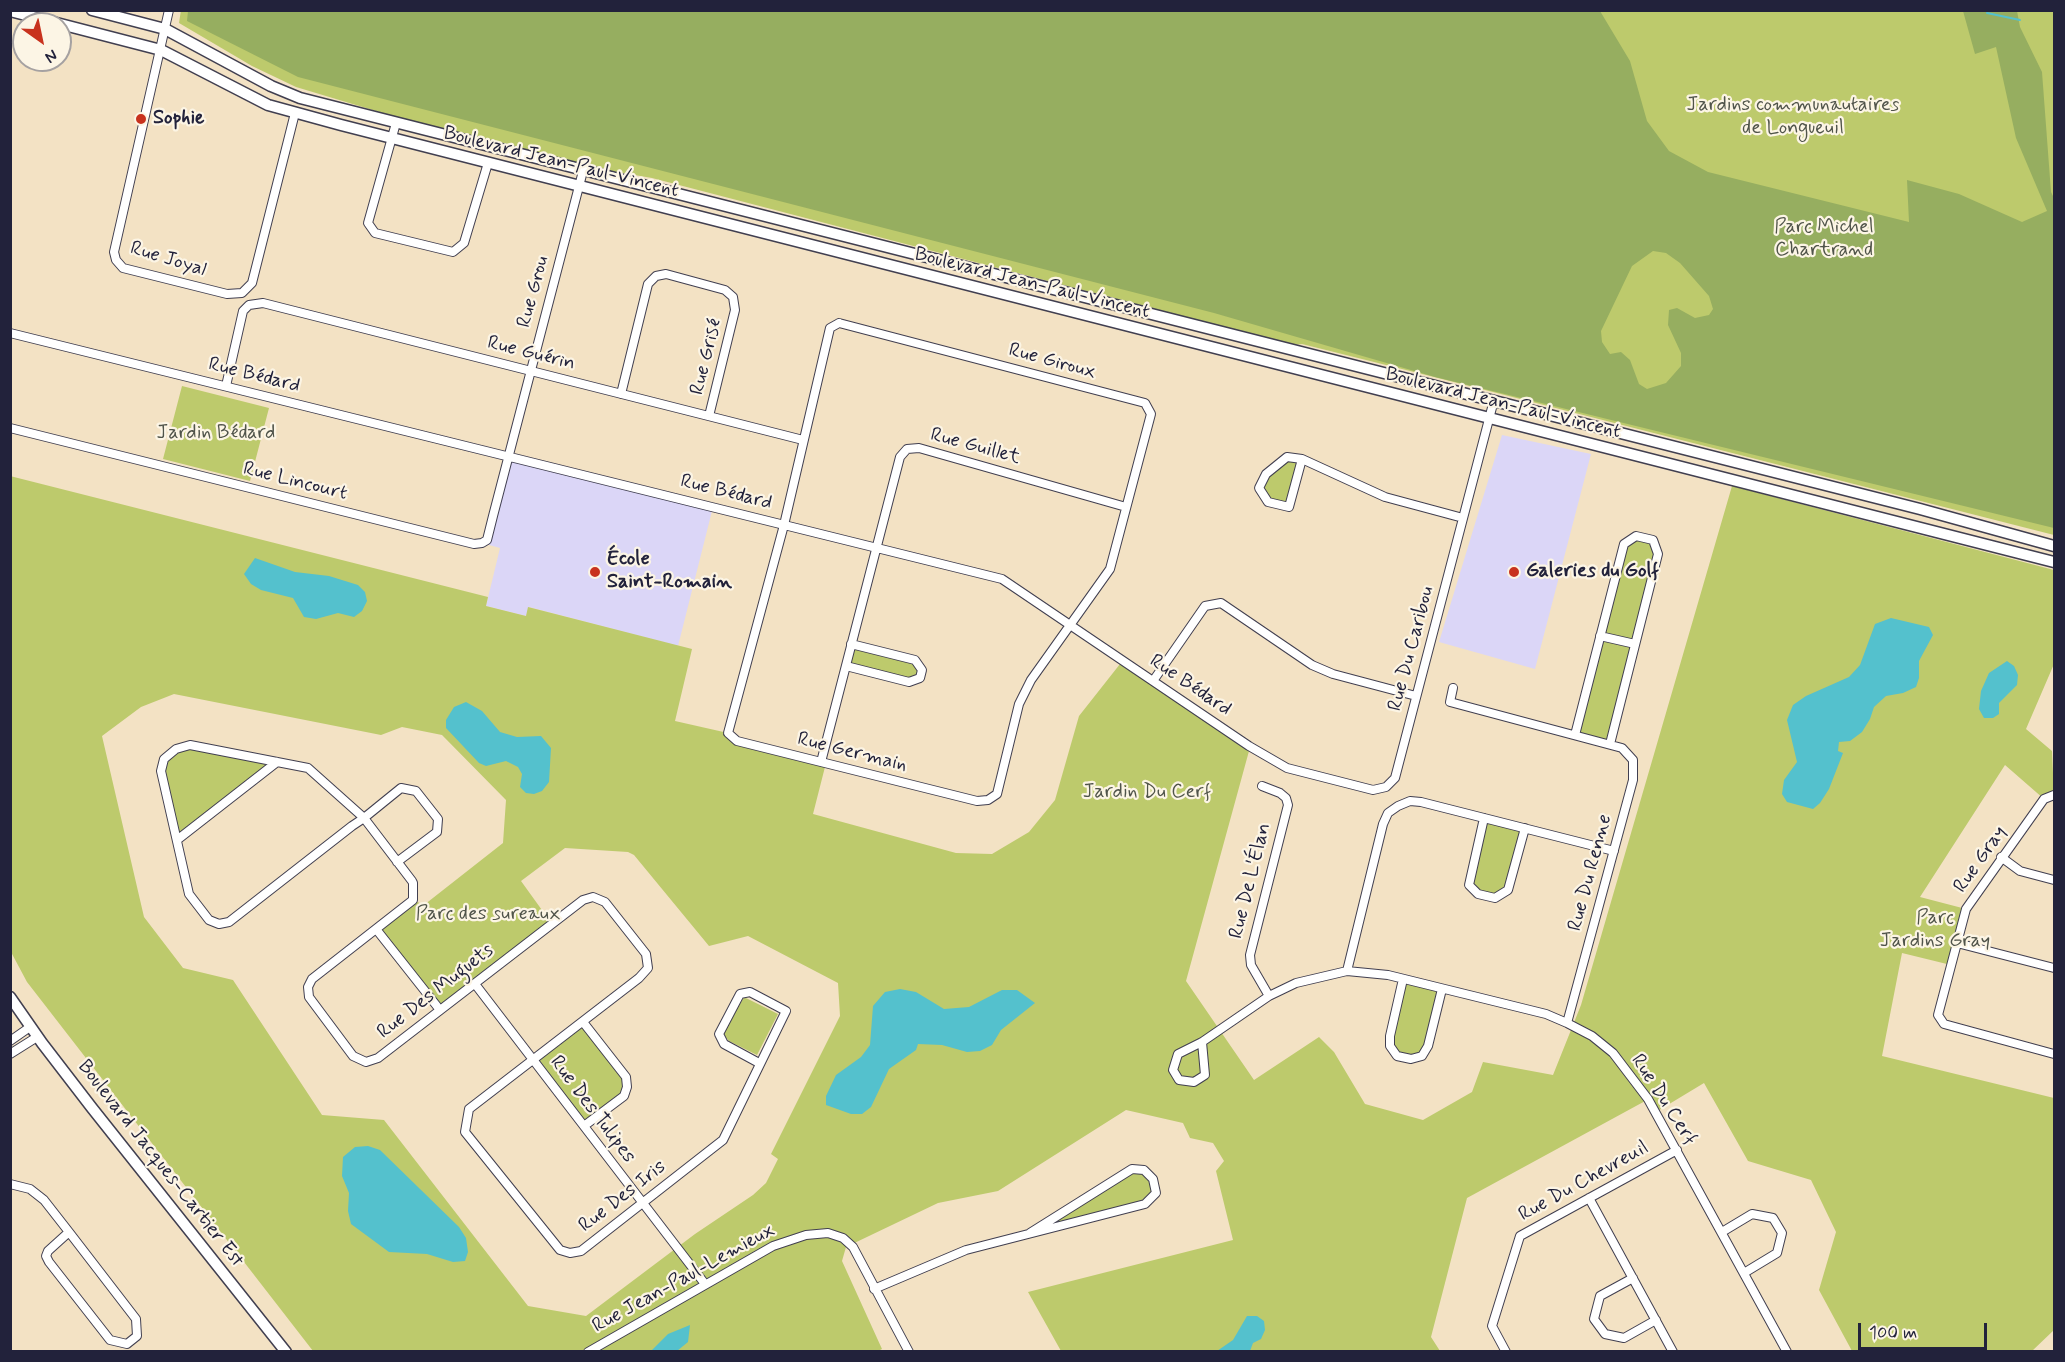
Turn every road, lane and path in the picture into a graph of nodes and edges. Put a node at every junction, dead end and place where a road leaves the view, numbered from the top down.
1 (92, 10) edge
2 (170, 10) edge
3 (11, 12) edge
4 (165, 29) junction
5 (161, 50) junction
6 (295, 113) junction
7 (396, 123) junction
8 (392, 138) junction
9 (488, 163) junction
10 (583, 171) junction
11 (578, 187) junction
12 (10, 333) edge
13 (530, 371) junction
14 (226, 386) junction
15 (621, 394) junction
16 (1494, 400) junction
17 (709, 416) junction
18 (1489, 419) junction
19 (10, 428) edge
20 (803, 440) junction
21 (508, 456) junction
22 (1302, 459) junction
23 (1126, 507) junction
24 (1463, 518) junction
25 (784, 525) junction
26 (2055, 546) edge
27 (876, 548) junction
28 (2055, 562) edge
29 (1072, 626) junction
30 (1600, 636) junction
31 (851, 644) junction
32 (1635, 644) junction
33 (846, 666) junction
34 (1153, 681) junction
35 (1453, 688) dead end
36 (1416, 696) junction
37 (1575, 735) junction
38 (1610, 744) junction
39 (278, 762) junction
40 (821, 762) junction
41 (1262, 786) dead end
42 (1386, 787) joint
43 (2055, 795) edge
44 (364, 818) junction
45 (1484, 818) junction
46 (1525, 828) junction
47 (177, 840) junction
48 (1614, 851) junction
49 (2001, 857) junction
50 (397, 862) junction
51 (2055, 880) edge
52 (376, 929) junction
53 (1957, 943) junction
54 (2055, 968) edge
55 (1347, 970) junction
56 (1403, 979) junction
57 (475, 984) junction
58 (1442, 989) junction
59 (1269, 996) junction
60 (10, 997) edge
61 (440, 1010) junction
62 (583, 1022) junction
63 (1567, 1023) junction
64 (30, 1027) junction
65 (37, 1036) junction
66 (10, 1041) edge
67 (1203, 1042) junction
68 (10, 1054) edge
69 (2055, 1054) edge
70 (533, 1060) junction
71 (759, 1063) junction
72 (584, 1126) junction
73 (1677, 1150) junction
74 (10, 1184) edge
75 (1588, 1198) junction
76 (643, 1203) junction
77 (69, 1232) junction
78 (1722, 1232) junction
79 (1030, 1233) junction
80 (1744, 1273) junction
81 (1633, 1278) junction
82 (705, 1284) junction
83 (874, 1289) junction
84 (1656, 1320) junction
85 (286, 1352) edge
86 (588, 1352) edge
87 (909, 1352) edge
88 (1506, 1352) edge
89 (1673, 1352) edge
90 (1787, 1352) edge

1 - 4 street, Boulevard Jean-Paul-Vincent
2 - 4 street, Rue Joyal
3 - 5 street, Boulevard Jean-Paul-Vincent
4 - 5 street, Rue Joyal
4 - 7 street, Boulevard Jean-Paul-Vincent
5 - 6 street, Boulevard Jean-Paul-Vincent
5 - 6 street, Rue Joyal
6 - 8 street, Boulevard Jean-Paul-Vincent
7 - 8 street
7 - 10 street, Boulevard Jean-Paul-Vincent
8 - 9 street, Boulevard Jean-Paul-Vincent
8 - 9 street
9 - 11 street, Boulevard Jean-Paul-Vincent
10 - 11 street, Rue Grou
10 - 16 street, Boulevard Jean-Paul-Vincent
11 - 13 street, Rue Grou
11 - 18 street, Boulevard Jean-Paul-Vincent
12 - 14 street, Rue Bédard
13 - 14 street, Rue Guérin
13 - 15 street, Rue Guérin
13 - 21 street, Rue Grou
14 - 21 street, Rue Bédard
15 - 17 street, Rue Guérin
15 - 17 street, Rue Grisé
16 - 18 street, Rue Du Caribou
16 - 26 street, Boulevard Jean-Paul-Vincent
17 - 20 street, Rue Guérin
18 - 24 street, Rue Du Caribou
18 - 28 street, Boulevard Jean-Paul-Vincent
19 - 21 street, Rue Lincourt
20 - 23 street, Rue Giroux
20 - 25 street
21 - 25 street, Rue Bédard
22 - 22 street
22 - 24 street
23 - 27 street, Rue Guillet
23 - 29 street, Rue Giroux
24 - 36 street, Rue Du Caribou
25 - 27 street, Rue Bédard
25 - 40 street, Rue Germain
27 - 29 street, Rue Bédard
27 - 31 street, Rue Guillet
29 - 34 street, Rue Bédard
29 - 40 street, Rue Germain
30 - 32 street
30 - 32 street
30 - 37 street
31 - 33 street, Rue Guillet
31 - 33 street
32 - 38 street
33 - 40 street, Rue Guillet
34 - 36 street
34 - 42 street, Rue Bédard
35 - 37 street, Rue Du Renne
36 - 42 street, Rue Du Caribou
37 - 38 street, Rue Du Renne
38 - 48 street, Rue Du Renne
39 - 44 street
39 - 47 street
39 - 47 street
41 - 59 street, Rue De L'Élan
43 - 49 street, Rue Gray
44 - 47 street
44 - 50 street
44 - 50 street
45 - 46 street
45 - 46 street
45 - 55 street
46 - 48 street
48 - 63 street, Rue Du Renne
49 - 51 street
49 - 53 street, Rue Gray
50 - 52 street, Rue Des Muguets
52 - 61 street
52 - 61 street, Rue Des Muguets
53 - 54 street
53 - 69 street, Rue Gray
55 - 56 street, Rue Du Cerf
55 - 59 street, Rue Du Cerf
56 - 58 street, Rue Du Cerf
56 - 58 street
57 - 61 street, Rue Des Muguets
57 - 62 street, Rue Des Muguets
57 - 70 street, Rue Des Tulipes
58 - 63 street, Rue Du Cerf
59 - 67 street, Rue Du Cerf
60 - 64 street, Boulevard Jacques-Cartier Est
62 - 70 street, Rue Des Muguets
62 - 72 street
63 - 73 street, Rue Du Cerf
64 - 65 street, Boulevard Jacques-Cartier Est
64 - 66 street
65 - 68 street
65 - 85 street, Boulevard Jacques-Cartier Est
67 - 67 street, Rue Du Cerf
70 - 72 street, Rue Des Tulipes
70 - 76 street, Rue Des Iris
71 - 71 street, Rue Des Iris
71 - 76 street, Rue Des Iris
72 - 76 street, Rue Des Tulipes
73 - 75 street, Rue Du Chevreuil
73 - 78 street, Rue Du Cerf
74 - 77 street
75 - 81 street
75 - 88 street, Rue Du Chevreuil
76 - 82 street, Rue Des Tulipes
77 - 77 street
78 - 80 street, Rue Du Cerf
78 - 80 street
79 - 79 street
79 - 83 street
80 - 90 street, Rue Du Cerf
81 - 84 street
81 - 84 street
82 - 83 street, Rue Jean-Paul-Lemieux
82 - 86 street, Rue Jean-Paul-Lemieux
83 - 87 street, Rue Jean-Paul-Lemieux
84 - 89 street

